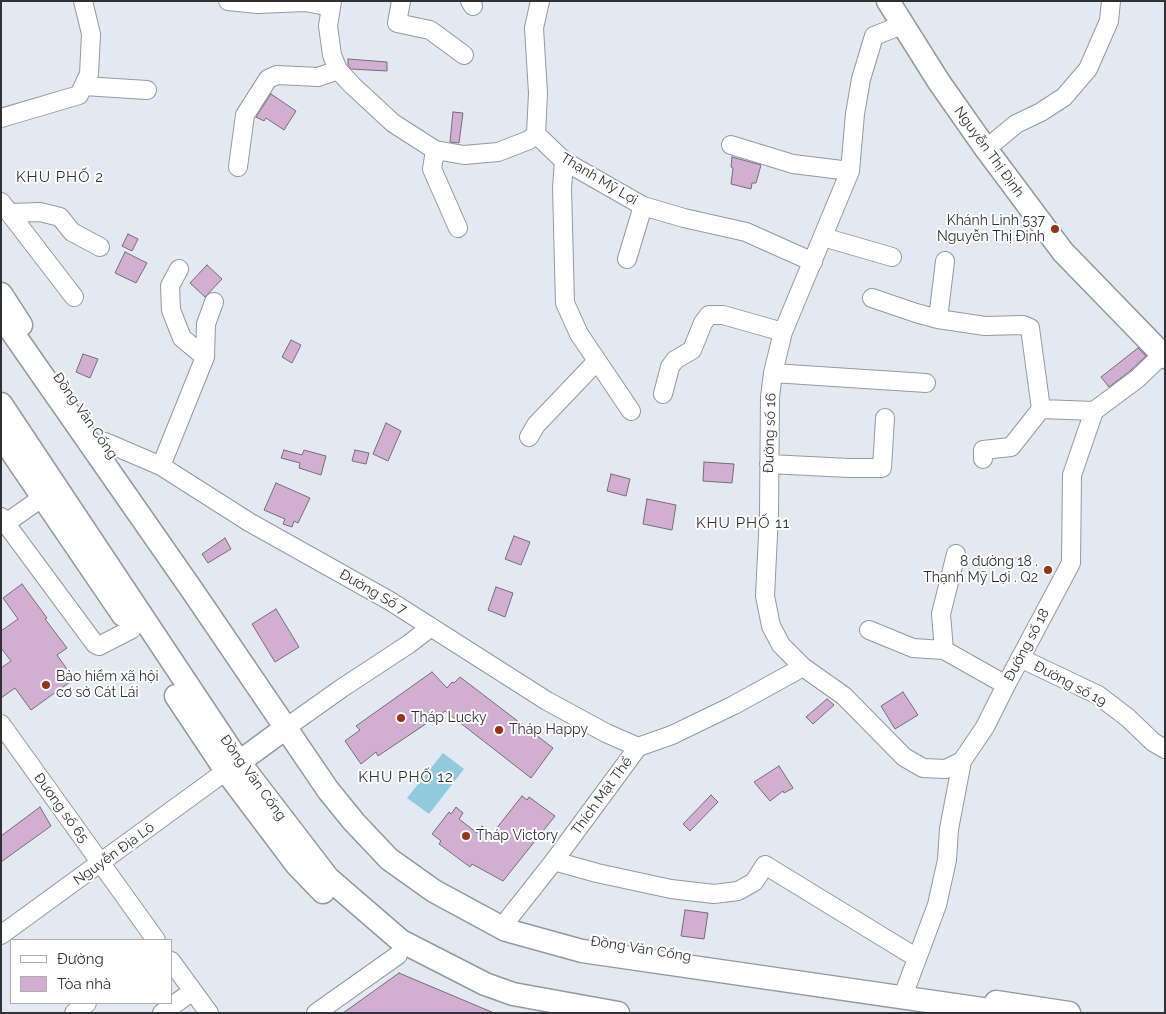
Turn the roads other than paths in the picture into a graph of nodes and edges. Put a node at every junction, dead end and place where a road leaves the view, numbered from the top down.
1 (83, 1) edge
2 (228, 1) edge
3 (401, 1) edge
4 (470, 1) edge
5 (474, 1) edge
6 (540, 1) edge
7 (888, 1) edge
8 (1111, 1) edge
9 (332, 4) edge
10 (902, 25) junction
11 (464, 55) dead end
12 (338, 70) junction
13 (84, 86) junction
14 (147, 90) dead end
15 (1, 118) edge
16 (536, 134) junction
17 (731, 145) dead end
18 (986, 149) junction
19 (435, 150) junction
20 (564, 161) junction
21 (238, 167) dead end
22 (850, 171) junction
23 (643, 206) junction
24 (5, 208) edge
25 (458, 228) dead end
26 (823, 237) junction
27 (100, 247) dead end
28 (892, 257) dead end
29 (627, 259) dead end
30 (945, 261) dead end
31 (813, 262) junction
32 (179, 270) dead end
33 (1, 294) edge
34 (74, 298) dead end
35 (872, 298) dead end
36 (214, 302) dead end
37 (1, 316) edge
38 (938, 319) junction
39 (783, 332) junction
40 (1164, 356) edge
41 (205, 357) junction
42 (597, 361) junction
43 (773, 373) junction
44 (926, 383) dead end
45 (663, 394) dead end
46 (1, 404) edge
47 (1041, 409) junction
48 (631, 411) dead end
49 (1094, 411) junction
50 (885, 418) dead end
51 (1, 436) edge
52 (529, 436) dead end
53 (99, 445) junction
54 (983, 459) dead end
55 (769, 464) junction
56 (161, 466) junction
57 (50, 492) junction
58 (3, 520) edge
59 (956, 554) dead end
60 (139, 625) junction
61 (431, 627) junction
62 (869, 630) dead end
63 (944, 650) junction
64 (1020, 658) junction
65 (803, 667) junction
66 (1006, 685) junction
67 (1, 724) edge
68 (287, 727) junction
69 (638, 747) junction
70 (1165, 749) edge
71 (962, 761) junction
72 (233, 766) junction
73 (554, 861) junction
74 (101, 863) junction
75 (509, 918) junction
76 (1, 935) edge
77 (155, 939) edge
78 (398, 955) junction
79 (917, 958) junction
80 (172, 962) edge
81 (906, 988) junction
82 (193, 991) junction
83 (87, 1004) edge
84 (74, 1013) edge
85 (162, 1013) edge
86 (208, 1013) edge
87 (316, 1013) edge
88 (550, 1013) edge
89 (618, 1013) edge
90 (1010, 1013) edge
91 (1069, 1013) edge

1 - 13 street
2 - 9 street
3 - 11 street
4 - 5 street
6 - 16 street
7 - 10 main road, Nguyễn Thị Định
8 - 18 street
9 - 12 street
10 - 18 main road, Nguyễn Thị Định
10 - 22 street, Đường số 16
12 - 19 street
12 - 21 street
13 - 14 street
13 - 15 street
16 - 19 street
16 - 20 street, Thạnh Mỹ Lợi
17 - 22 street
18 - 40 main road, Nguyễn Thị Định
19 - 25 street
20 - 23 street, Thạnh Mỹ Lợi
20 - 42 street
22 - 26 street, Đường số 16
23 - 29 street
23 - 31 street, Thạnh Mỹ Lợi
24 - 27 street
24 - 34 street
26 - 28 street
26 - 31 street, Đường số 16
30 - 38 street
31 - 39 street, Đường số 16
32 - 41 street
33 - 53 main road, Đồng Văn Cống
35 - 38 street
36 - 41 street
37 - 53 main road, Đồng Văn Cống
38 - 47 street
39 - 43 street, Đường số 16
39 - 45 street
40 - 49 street
41 - 56 street
42 - 48 street
42 - 52 street
43 - 44 street
43 - 55 street, Đường số 16
46 - 57 main road, Đồng Văn Cống
47 - 49 street
47 - 54 street
49 - 64 street, Đường số 18
50 - 55 street
51 - 57 main road, Đồng Văn Cống
53 - 56 street, Đường Số 7
53 - 68 main road, Đồng Văn Cống
55 - 65 street, Đường số 16
56 - 61 street, Đường Số 7
57 - 58 street
57 - 60 main road, Đồng Văn Cống
58 - 60 street
59 - 63 street
60 - 72 main road, Đồng Văn Cống
61 - 68 street
61 - 69 street, Đường Số 7
62 - 63 street
63 - 66 street
64 - 66 street, Đường số 18
64 - 70 street, Đường số 19
65 - 69 street, Thích Mật Thể
65 - 71 street, Đường số 16
66 - 71 street, Đường số 18
67 - 74 street, Đương số 65
68 - 72 main road
68 - 75 main road, Đồng Văn Cống
68 - 90 main road, Đồng Văn Cống
69 - 73 street, Thích Mật Thể
71 - 79 street, Đường số 18
72 - 74 street, Nguyễn Địa Lô
72 - 78 main road, Đồng Văn Cống
72 - 89 main road, Đồng Văn Cống
73 - 75 street, Thích Mật Thể
73 - 79 street
74 - 76 street, Nguyễn Địa Lô
74 - 77 street, Đương số 65
75 - 81 main road, Đồng Văn Cống
78 - 87 street
78 - 88 main road, Đồng Văn Cống
79 - 81 street, Đường số 18
80 - 82 street
81 - 91 main road, Đồng Văn Cống
82 - 85 street
82 - 86 street
83 - 84 street

